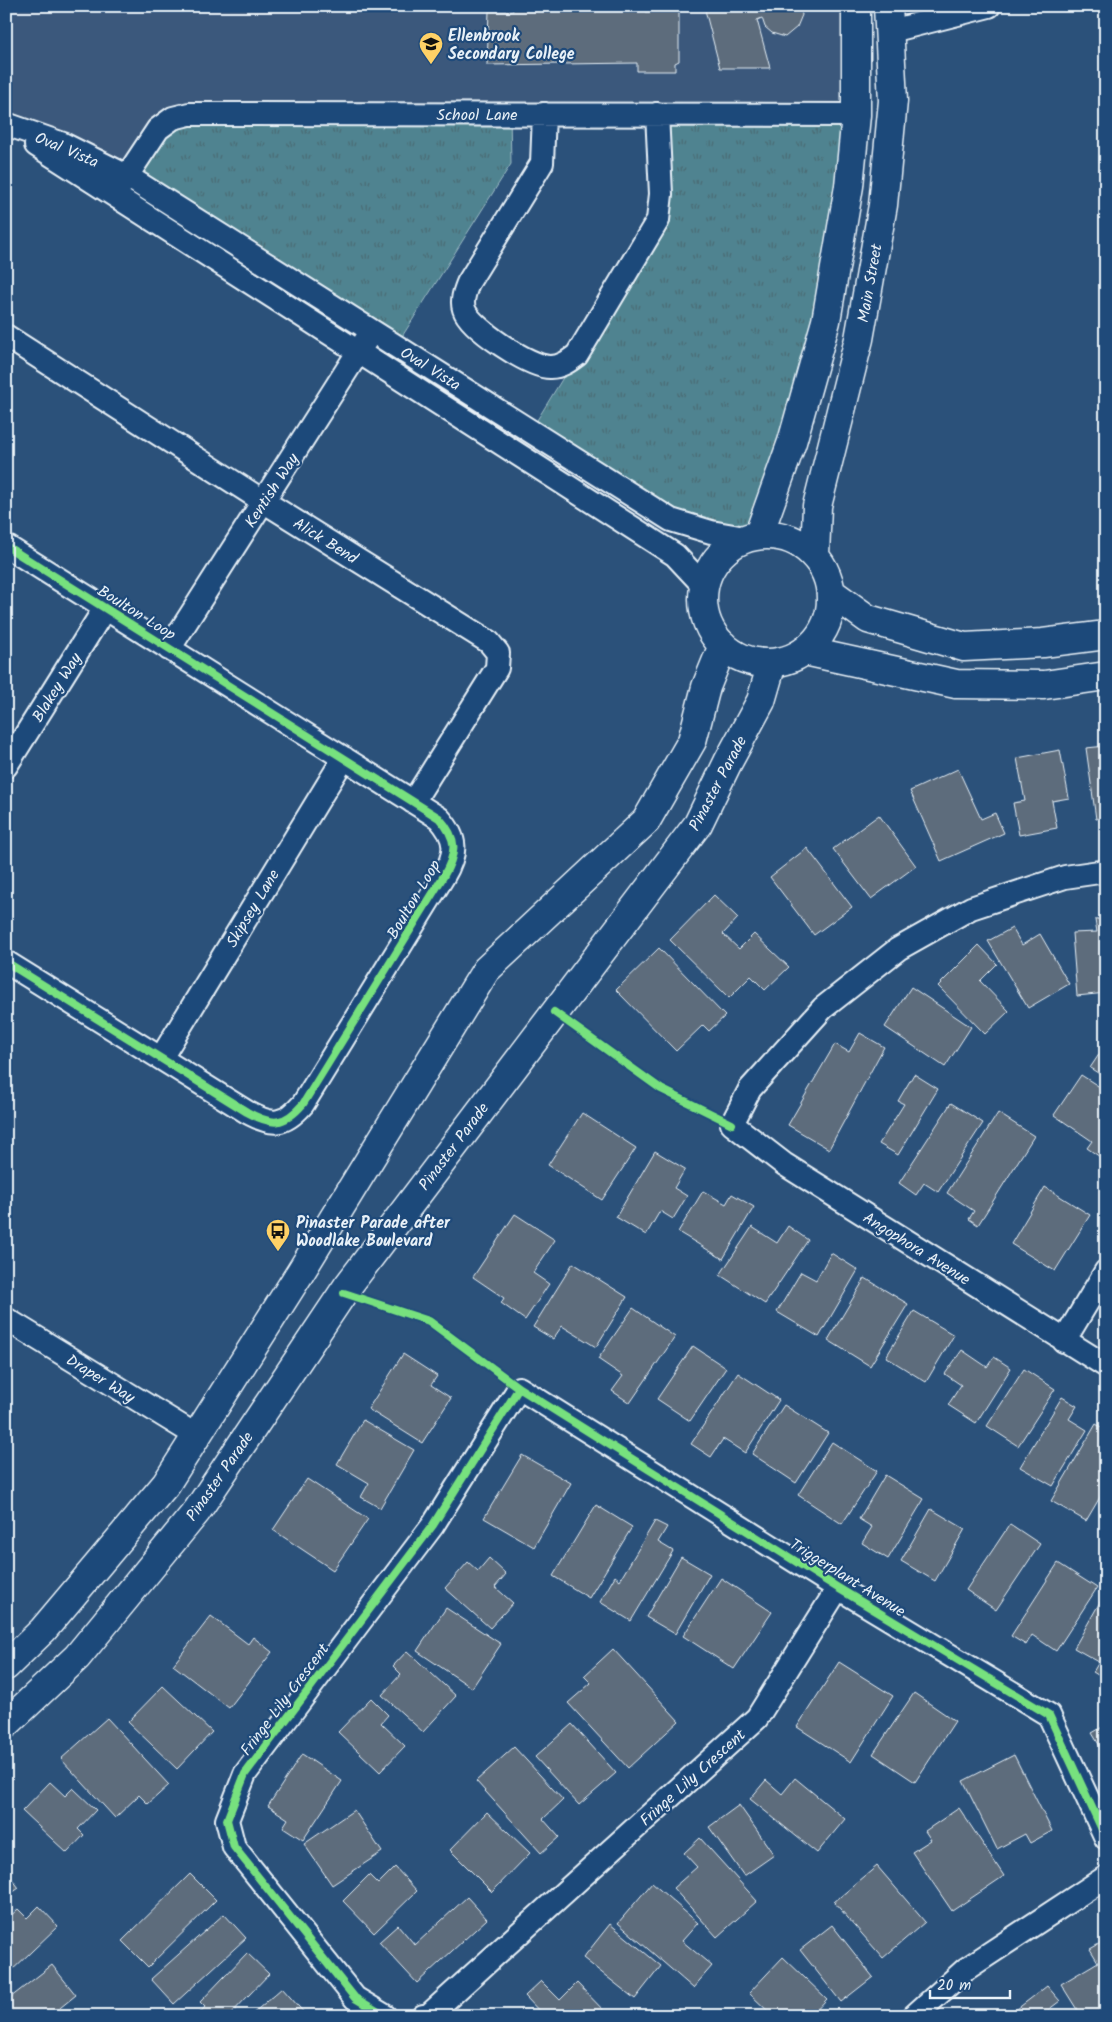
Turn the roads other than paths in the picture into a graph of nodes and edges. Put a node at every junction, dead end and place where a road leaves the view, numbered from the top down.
1 (856, 6) edge
2 (990, 6) edge
3 (889, 19) edge
4 (544, 114) junction
5 (657, 114) junction
6 (856, 115) junction
7 (6, 125) edge
8 (127, 176) junction
9 (114, 195) junction
10 (372, 331) junction
11 (6, 336) edge
12 (358, 352) junction
13 (264, 502) junction
14 (752, 536) junction
15 (6, 546) edge
16 (815, 555) junction
17 (704, 586) junction
18 (832, 593) junction
19 (105, 608) junction
20 (1106, 635) edge
21 (723, 646) junction
22 (169, 649) junction
23 (806, 651) junction
24 (772, 663) junction
25 (1106, 676) edge
26 (344, 758) junction
27 (6, 766) edge
28 (413, 802) junction
29 (1106, 871) edge
30 (6, 962) edge
31 (161, 1058) junction
32 (1106, 1271) edge
33 (6, 1319) edge
34 (1064, 1342) junction
35 (1106, 1366) edge
36 (519, 1388) joint
37 (196, 1436) junction
38 (838, 1588) junction
39 (6, 1666) edge
40 (6, 1724) edge
41 (1106, 1838) edge
42 (1106, 1877) edge
43 (385, 2016) edge
44 (423, 2016) edge
45 (914, 2016) edge

1 - 6 main road
2 - 3 street
3 - 16 main road, Main Street
4 - 5 street, School Lane
4 - 5 street
4 - 8 street, School Lane
5 - 6 street, School Lane
6 - 14 main road
7 - 8 street, Oval Vista
7 - 9 street, Oval Vista
8 - 9 street
8 - 10 street, Oval Vista
9 - 12 street, Oval Vista
10 - 12 street, Kentish Way
10 - 14 street, Oval Vista
11 - 13 street, Alick Bend
12 - 13 street, Kentish Way
12 - 17 street, Oval Vista
13 - 22 street, Kentish Way
13 - 28 street, Alick Bend
14 - 16 main road
14 - 17 main road
15 - 19 street, Boulton Loop
16 - 18 main road
17 - 21 main road
18 - 20 main road
18 - 23 main road
19 - 22 street, Boulton Loop
19 - 27 street, Blakey Way
21 - 24 main road
21 - 37 main road
22 - 26 street, Boulton Loop
23 - 24 main road
23 - 25 main road
24 - 40 main road, Pinaster Parade
26 - 28 street, Boulton Loop
26 - 31 street, Skipsey Lane
28 - 31 street, Boulton Loop
29 - 34 street, Angophora Avenue
30 - 31 street, Boulton Loop
32 - 34 street
33 - 37 street, Draper Way
34 - 35 street, Angophora Avenue
36 - 38 street, Triggerplant Avenue
36 - 43 street, Fringe Lily Crescent
37 - 39 main road
38 - 41 street, Triggerplant Avenue
38 - 44 street, Fringe Lily Crescent
42 - 45 street

